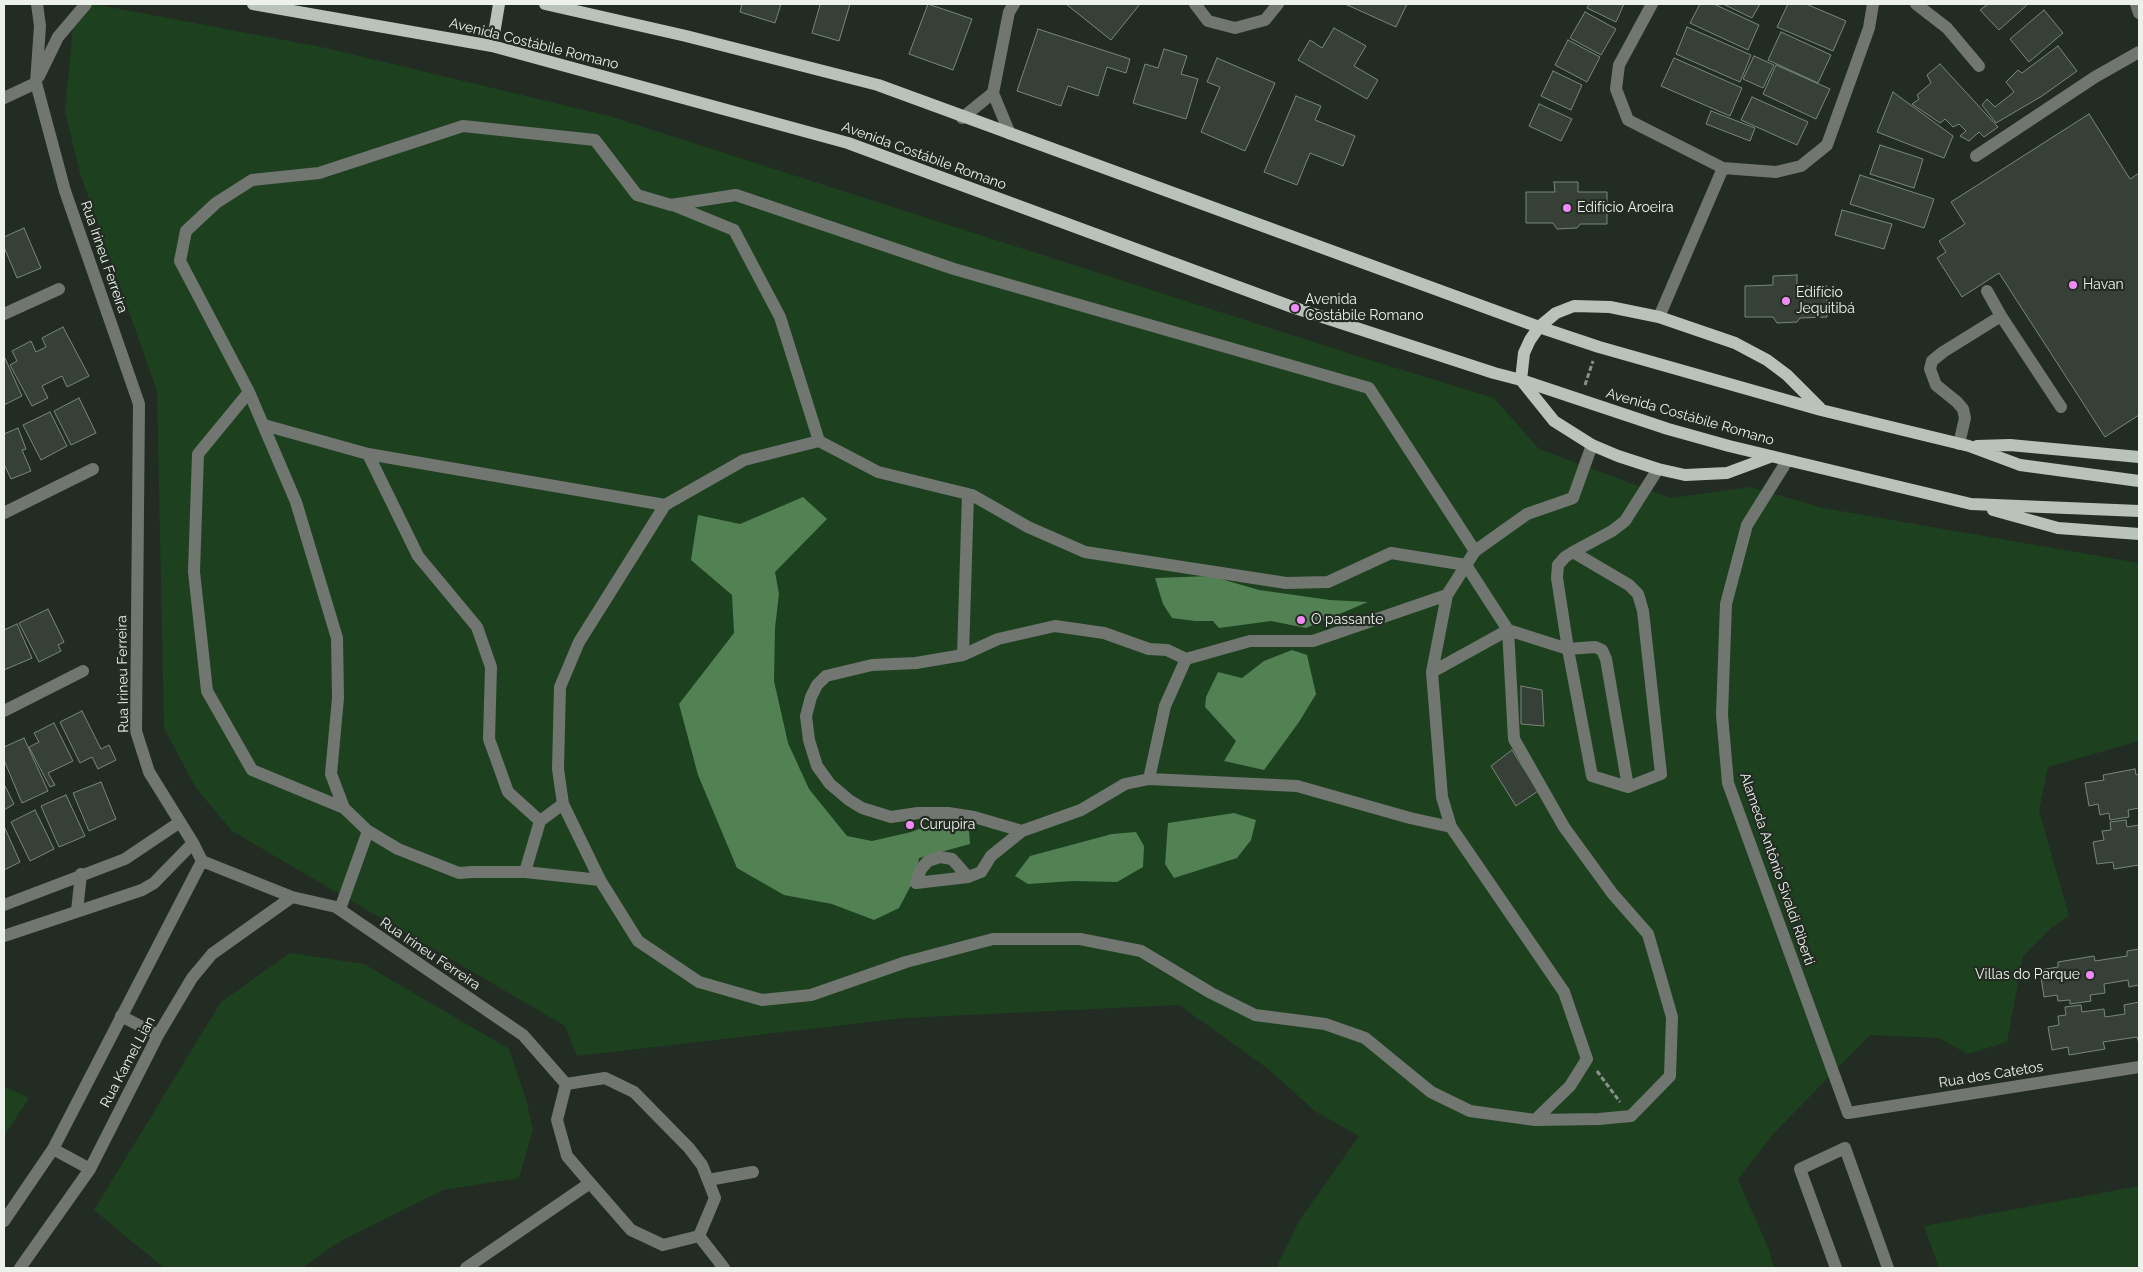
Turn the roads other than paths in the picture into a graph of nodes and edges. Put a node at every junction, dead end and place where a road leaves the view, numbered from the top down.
1 (37, 4) edge
2 (86, 4) edge
3 (253, 4) edge
4 (499, 4) edge
5 (545, 4) edge
6 (1014, 4) edge
7 (1195, 4) edge
8 (1278, 4) edge
9 (1652, 4) edge
10 (1873, 4) edge
11 (1916, 4) edge
12 (2136, 4) edge
13 (2139, 13) edge
14 (492, 46) junction
15 (2139, 52) edge
16 (1979, 66) dead end
17 (36, 83) junction
18 (993, 93) junction
19 (4, 98) edge
20 (962, 118) junction
21 (1010, 134) junction
22 (1976, 156) dead end
23 (1723, 168) junction
24 (671, 205) junction
25 (59, 289) dead end
26 (1986, 291) dead end
27 (4, 314) edge
28 (2001, 316) junction
29 (1660, 318) junction
30 (1539, 327) junction
31 (1521, 380) junction
32 (249, 392) junction
33 (2062, 407) dead end
34 (1821, 410) junction
35 (264, 425) junction
36 (819, 441) junction
37 (1592, 445) junction
38 (1964, 445) junction
39 (368, 454) junction
40 (1770, 457) junction
41 (2139, 457) edge
42 (1787, 461) junction
43 (93, 469) dead end
44 (1658, 469) junction
45 (2133, 481) edge
46 (968, 494) junction
47 (1971, 504) junction
48 (665, 505) junction
49 (2139, 511) edge
50 (4, 513) edge
51 (2139, 534) edge
52 (1475, 551) junction
53 (1573, 552) junction
54 (1466, 565) junction
55 (1447, 595) junction
56 (1508, 630) junction
57 (1568, 649) junction
58 (963, 655) junction
59 (1186, 658) junction
60 (83, 671) dead end
61 (1432, 672) junction
62 (4, 711) edge
63 (1149, 779) junction
64 (1628, 787) junction
65 (563, 804) junction
66 (344, 808) junction
67 (540, 821) junction
68 (180, 822) junction
69 (1451, 827) junction
70 (368, 831) junction
71 (1022, 831) junction
72 (193, 843) junction
73 (202, 861) junction
74 (525, 872) junction
75 (81, 874) junction
76 (968, 877) dead end
77 (600, 880) junction
78 (292, 897) junction
79 (4, 905) edge
80 (340, 909) junction
81 (77, 911) junction
82 (4, 936) edge
83 (121, 1016) junction
84 (158, 1035) junction
85 (2139, 1067) edge
86 (566, 1084) junction
87 (1848, 1113) joint
88 (1535, 1120) junction
89 (53, 1149) junction
90 (90, 1169) junction
91 (753, 1172) dead end
92 (708, 1180) junction
93 (590, 1183) junction
94 (4, 1221) edge
95 (699, 1236) junction
96 (20, 1268) edge
97 (466, 1268) edge
98 (724, 1268) edge
99 (1836, 1268) edge
100 (1888, 1268) edge

1 - 17 street, Rua Irineu Ferreira
2 - 17 street
3 - 14 main road, Avenida Costábile Romano
4 - 14 main road
5 - 20 main road
6 - 18 street
7 - 8 street
9 - 23 street
10 - 23 street
11 - 16 street
12 - 13 street
14 - 31 main road, Avenida Costábile Romano
15 - 22 street
17 - 19 street
17 - 68 street, Rua Irineu Ferreira
18 - 20 street
18 - 21 street
20 - 21 main road
21 - 30 main road
23 - 29 street
24 - 32 street
24 - 36 street
24 - 52 street
25 - 27 street
26 - 28 street
28 - 33 street
28 - 38 street
29 - 30 main road
29 - 34 main road
30 - 31 main road
30 - 34 main road
31 - 37 main road
31 - 40 main road, Avenida Costábile Romano
32 - 35 street
32 - 66 street
34 - 38 main road
35 - 39 street
35 - 66 street
36 - 46 street
36 - 48 street
37 - 44 main road
37 - 52 street
38 - 41 main road
38 - 45 main road
39 - 48 street
39 - 67 street
40 - 42 main road, Avenida Costábile Romano
40 - 44 main road
42 - 47 main road, Avenida Costábile Romano
42 - 87 street, Alameda Antônio Sivaldi Riberti
43 - 50 street
44 - 53 street
46 - 54 street
46 - 58 street
47 - 49 main road, Avenida Costábile Romano
47 - 51 main road
48 - 65 street
52 - 54 street
53 - 57 street
53 - 64 street
54 - 55 street
54 - 56 street
55 - 59 street
55 - 61 street
56 - 57 street
56 - 61 street
56 - 88 street
57 - 64 street
57 - 64 street
58 - 59 street
58 - 71 street
59 - 63 street
60 - 62 street
61 - 69 street
63 - 69 street
63 - 71 street
65 - 67 street
65 - 77 street
66 - 70 street
67 - 74 street
68 - 72 street, Rua Irineu Ferreira
68 - 75 street
69 - 88 street
70 - 74 street
70 - 80 street
71 - 76 street
72 - 73 street, Rua Irineu Ferreira
72 - 81 street
73 - 78 street, Rua Irineu Ferreira
73 - 83 street, Rua Kamel Lian
74 - 77 street
75 - 79 street
75 - 81 street
77 - 88 street
78 - 80 street, Rua Irineu Ferreira
78 - 84 street, Rua Kamel Lian
80 - 86 street, Rua Irineu Ferreira
81 - 82 street
83 - 84 street
83 - 89 street, Rua Kamel Lian
84 - 90 street, Rua Kamel Lian
85 - 87 street, Rua dos Catetos
86 - 92 street
86 - 93 street
89 - 90 street
89 - 94 street, Rua Kamel Lian
90 - 96 street, Rua Kamel Lian
91 - 92 street
92 - 95 street
93 - 95 street
93 - 97 street
95 - 98 street
99 - 100 street

